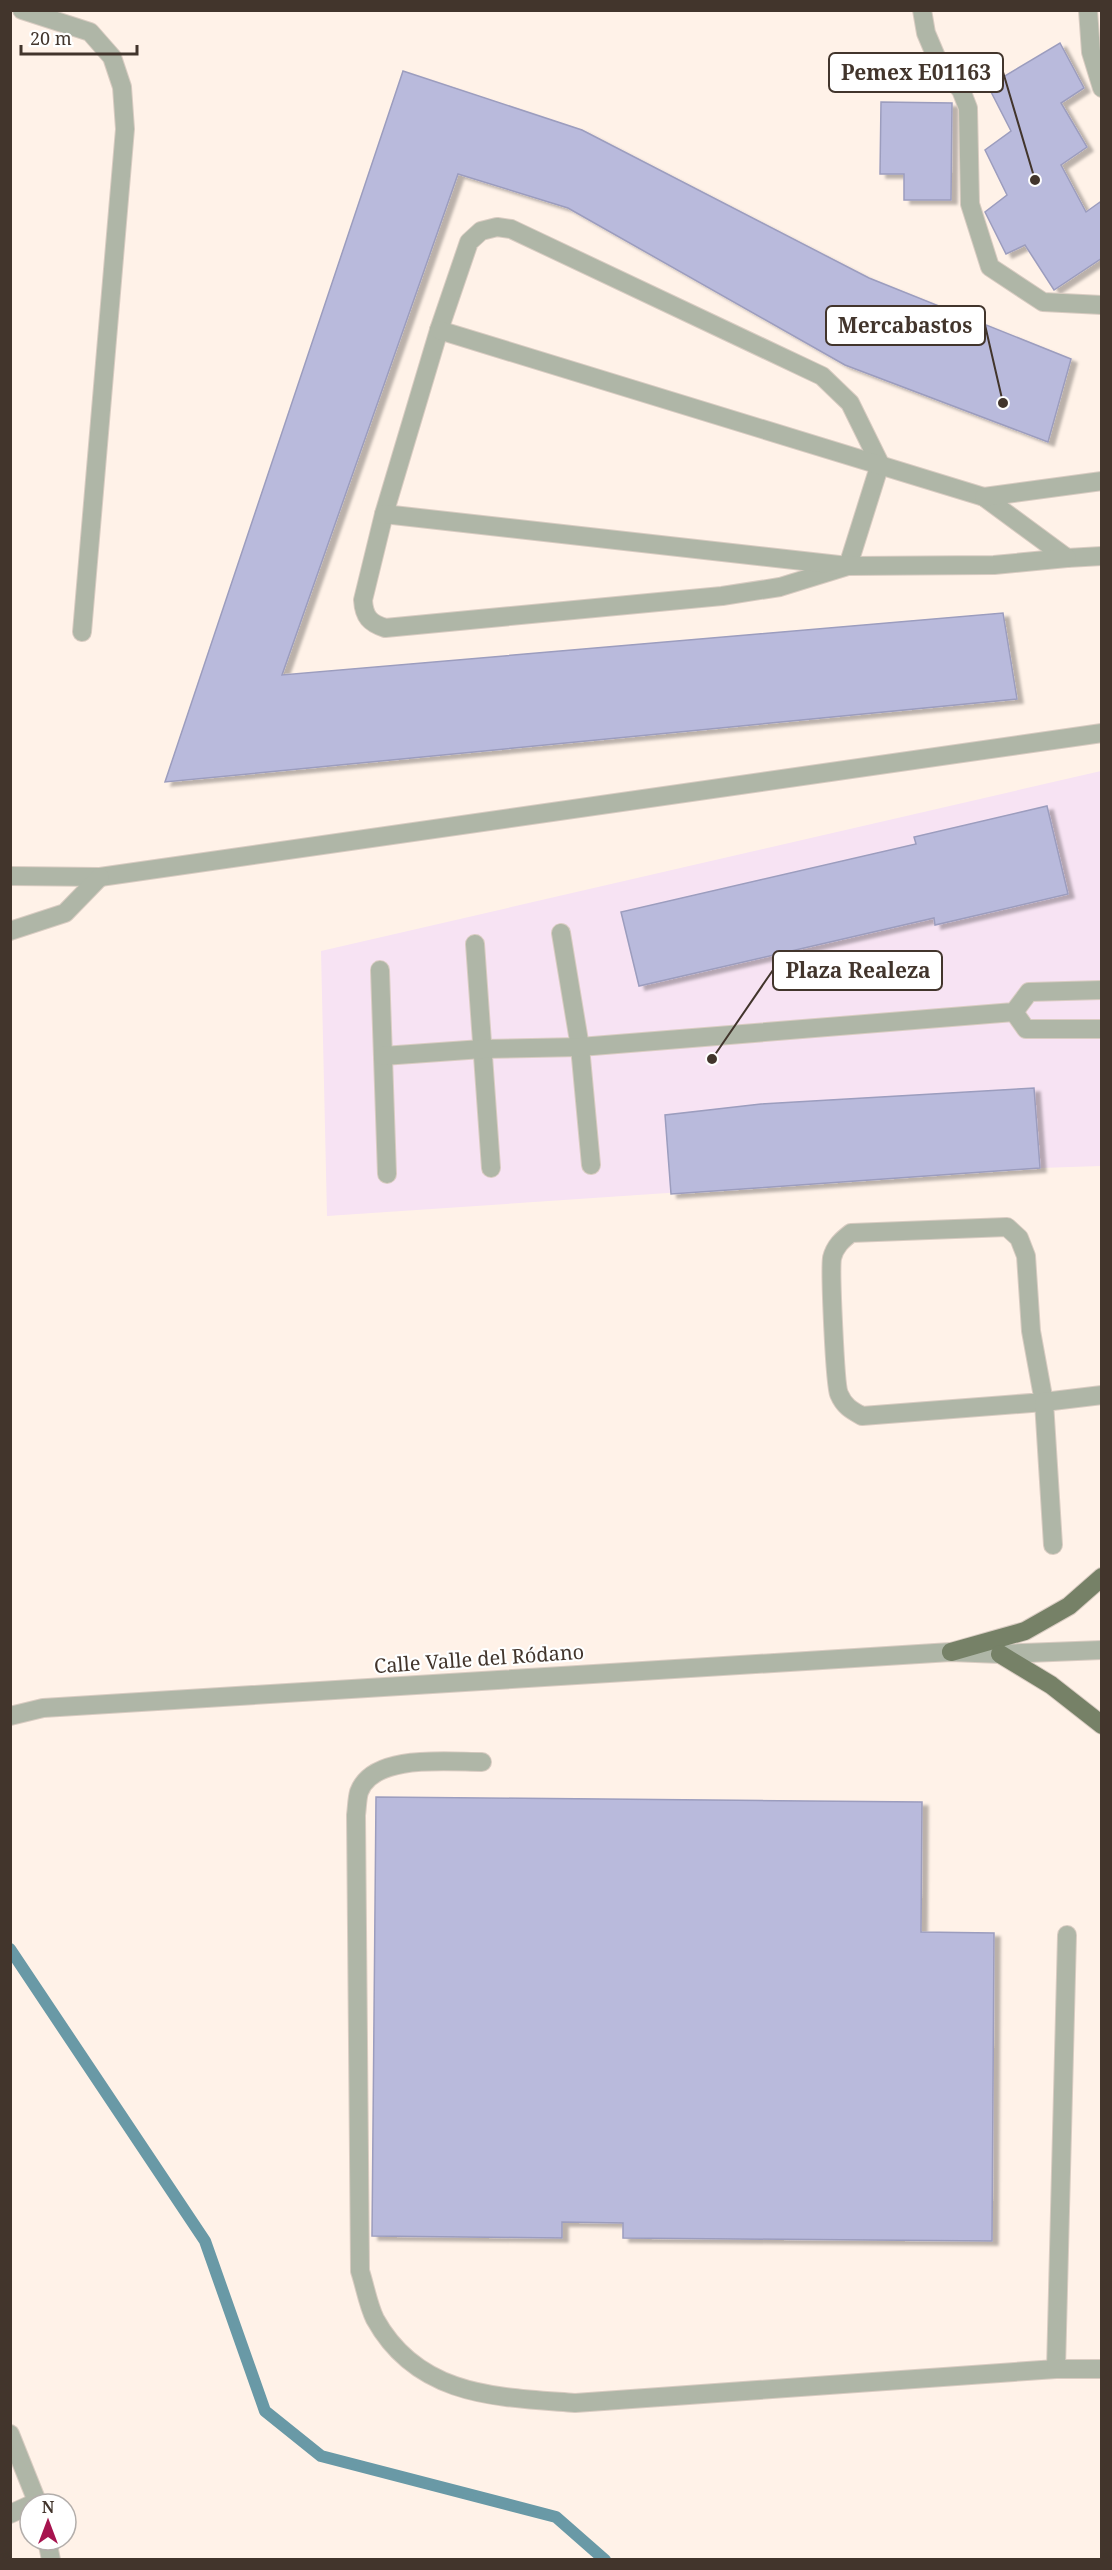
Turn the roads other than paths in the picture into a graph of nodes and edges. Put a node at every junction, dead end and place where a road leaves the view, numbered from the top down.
1 (22, 10) edge
2 (922, 10) edge
3 (1088, 10) edge
4 (1101, 88) edge
5 (1101, 305) edge
6 (439, 330) junction
7 (880, 464) junction
8 (1101, 481) edge
9 (984, 497) junction
10 (384, 514) junction
11 (1101, 556) edge
12 (1067, 558) junction
13 (848, 566) junction
14 (82, 632) dead end
15 (1101, 733) edge
16 (10, 876) edge
17 (100, 877) junction
18 (10, 931) edge
19 (561, 933) dead end
20 (475, 944) dead end
21 (380, 970) dead end
22 (1101, 990) edge
23 (1014, 1012) junction
24 (1101, 1029) edge
25 (580, 1047) junction
26 (482, 1049) junction
27 (383, 1056) junction
28 (591, 1165) dead end
29 (491, 1168) dead end
30 (387, 1174) dead end
31 (1101, 1395) edge
32 (1044, 1401) junction
33 (1053, 1545) dead end
34 (1101, 1577) edge
35 (1101, 1650) edge
36 (951, 1652) junction
37 (1000, 1654) junction
38 (10, 1716) edge
39 (1101, 1725) edge
40 (482, 1762) dead end
41 (1067, 1935) dead end
42 (1101, 2368) edge
43 (1056, 2369) junction
44 (10, 2434) edge
45 (30, 2492) edge

1 - 14 street
2 - 5 street
3 - 4 street
6 - 7 street
6 - 7 street
6 - 10 street
7 - 9 street
7 - 13 street
8 - 9 street
9 - 12 street
10 - 13 street
10 - 13 street
11 - 12 street
12 - 13 street
15 - 17 street
16 - 17 street
17 - 18 street
19 - 25 street
20 - 26 street
21 - 27 street
22 - 23 street
23 - 24 street
23 - 25 street
25 - 26 street
25 - 28 street
26 - 27 street
26 - 29 street
27 - 30 street
31 - 32 street
32 - 32 street
32 - 33 street
34 - 36 main road
35 - 37 street, Calle Valle del Ródano
36 - 37 street, Calle Valle del Ródano
36 - 38 street, Calle Valle del Ródano
37 - 39 main road
40 - 43 street
41 - 43 street
42 - 43 street
44 - 45 street

